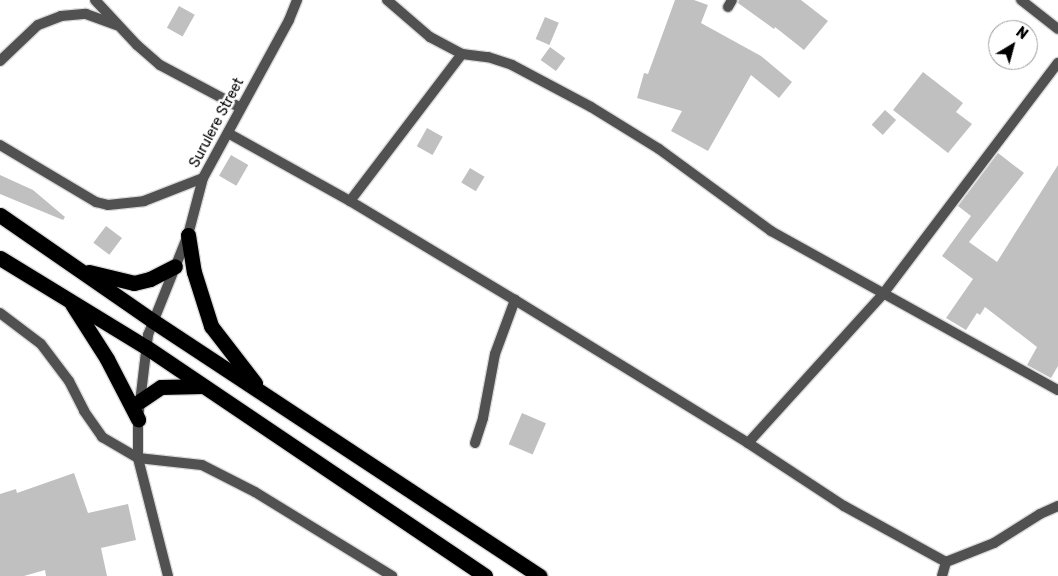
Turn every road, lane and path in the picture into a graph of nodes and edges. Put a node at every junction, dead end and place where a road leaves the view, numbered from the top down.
1 (95, 0) edge
2 (297, 0) edge
3 (387, 0) edge
4 (1021, 0) edge
5 (118, 25) junction
6 (1058, 29) edge
7 (462, 54) junction
8 (0, 61) edge
9 (1058, 64) edge
10 (239, 107) junction
11 (228, 132) junction
12 (1, 144) edge
13 (203, 178) junction
14 (350, 201) junction
15 (0, 215) edge
16 (188, 235) junction
17 (0, 258) edge
18 (175, 266) junction
19 (78, 269) junction
20 (883, 294) junction
21 (70, 300) junction
22 (515, 300) junction
23 (0, 312) edge
24 (153, 321) junction
25 (146, 347) junction
26 (203, 386) junction
27 (1058, 389) edge
28 (262, 393) junction
29 (140, 401) junction
30 (138, 419) junction
31 (475, 443) dead end
32 (748, 443) junction
33 (138, 458) junction
34 (1058, 506) edge
35 (946, 562) junction
36 (372, 565) junction
37 (168, 576) edge
38 (375, 576) edge
39 (392, 576) edge
40 (485, 576) edge
41 (539, 576) edge
42 (942, 576) edge

1 - 5 street
2 - 10 street, Surulere Street
3 - 7 street
4 - 6 street
5 - 8 street
5 - 10 street
7 - 14 street
7 - 20 street
9 - 20 street
10 - 11 street, Surulere Street
11 - 13 street, Surulere Street
11 - 14 street
12 - 13 street
13 - 16 street, Surulere Street
14 - 22 street
15 - 19 highway
16 - 18 street, Surulere Street
16 - 28 highway
17 - 21 highway
18 - 19 highway
18 - 24 street, Surulere Street
19 - 24 highway
20 - 27 street
20 - 32 street
21 - 25 highway
21 - 30 highway
22 - 31 street
22 - 32 street
23 - 33 street
24 - 25 street, Surulere Street
24 - 28 highway
25 - 26 highway
25 - 29 street, Surulere Street
26 - 29 highway
26 - 40 highway
28 - 41 highway
29 - 30 street, Surulere Street
30 - 33 street, Surulere Street
32 - 35 street
33 - 36 street
33 - 37 street, Surulere Street
34 - 35 street
35 - 42 street
36 - 38 street
36 - 39 street

